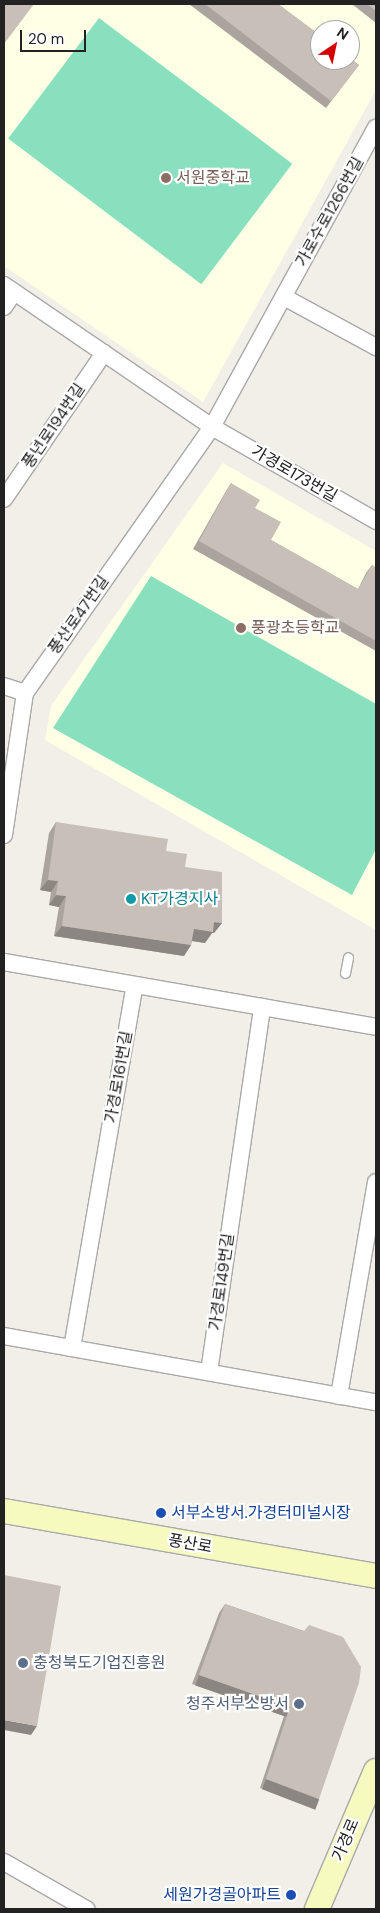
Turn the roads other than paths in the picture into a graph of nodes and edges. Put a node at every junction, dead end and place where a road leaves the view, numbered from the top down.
1 (376, 128) edge
2 (9, 288) edge
3 (284, 297) junction
4 (4, 307) edge
5 (376, 347) edge
6 (104, 353) junction
7 (212, 427) junction
8 (4, 499) edge
9 (376, 521) edge
10 (4, 686) edge
11 (26, 693) junction
12 (4, 830) edge
13 (348, 957) dead end
14 (4, 962) edge
15 (345, 974) dead end
16 (135, 985) junction
17 (262, 1007) junction
18 (376, 1027) edge
19 (376, 1182) edge
20 (4, 1336) edge
21 (72, 1348) junction
22 (209, 1372) junction
23 (339, 1396) junction
24 (376, 1402) edge
25 (4, 1512) edge
26 (376, 1576) edge
27 (376, 1771) edge
28 (4, 1862) edge
29 (86, 1909) edge
30 (317, 1909) edge

1 - 3 street, 가로수로1266번길
2 - 4 street
2 - 6 street
3 - 5 street
3 - 7 street, 가로수로1266번길
6 - 7 street
6 - 8 street, 풍년로194번길
7 - 9 street, 가경로173번길
7 - 11 street, 풍산로47번길
10 - 11 street
11 - 12 street, 풍산로47번길
13 - 15 lane
14 - 16 street
16 - 17 street
16 - 21 street, 가경로161번길
17 - 18 street
17 - 22 street, 가경로149번길
19 - 23 street
20 - 21 street
21 - 22 street
22 - 23 street
23 - 24 street
25 - 26 street, 풍산로
27 - 30 street, 가경로
28 - 29 street

